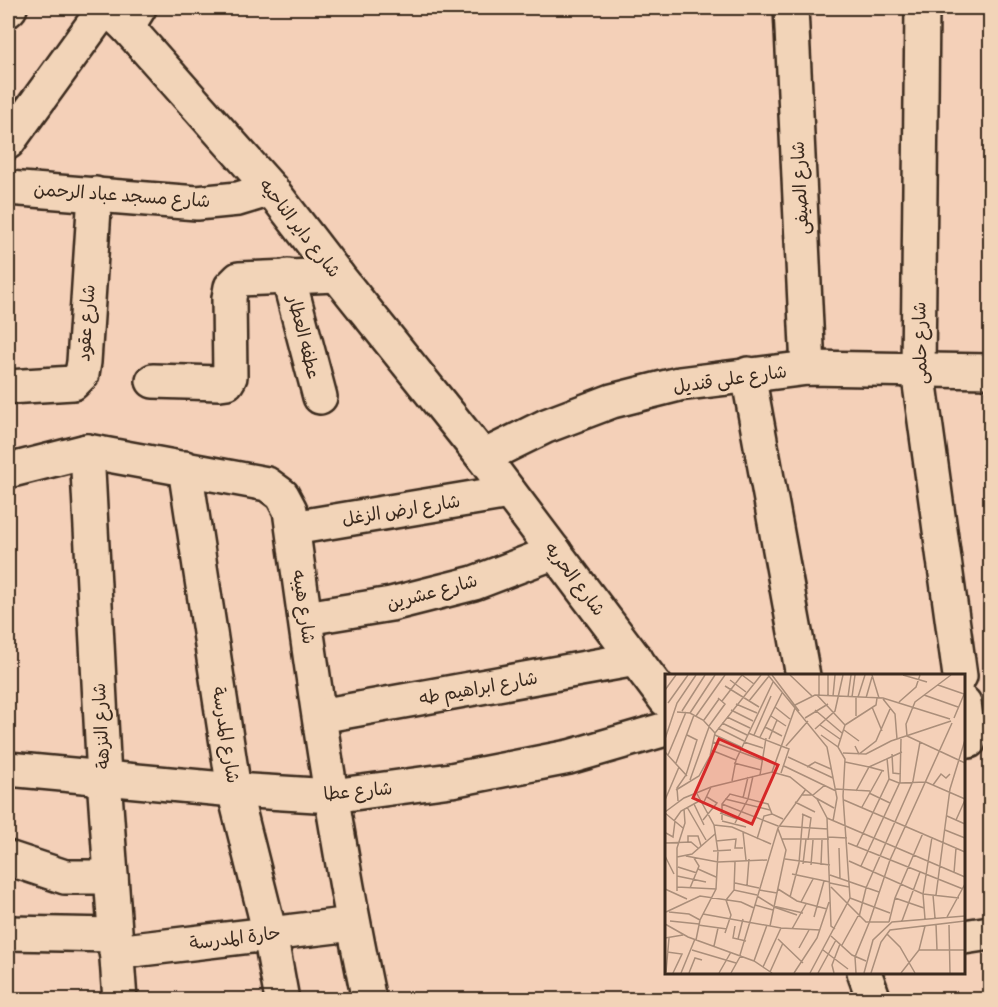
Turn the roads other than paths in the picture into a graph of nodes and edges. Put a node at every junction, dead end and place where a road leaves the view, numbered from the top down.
1 (791, 8) edge
2 (922, 8) edge
3 (120, 12) edge
4 (9, 136) edge
5 (8, 188) edge
6 (271, 189) junction
7 (95, 194) junction
8 (337, 275) junction
9 (288, 276) junction
10 (808, 368) junction
11 (918, 370) junction
12 (990, 371) edge
13 (748, 374) junction
14 (153, 381) dead end
15 (8, 387) edge
16 (320, 397) dead end
17 (87, 451) junction
18 (483, 457) junction
19 (185, 468) junction
20 (8, 471) edge
21 (509, 492) junction
22 (293, 528) junction
23 (555, 552) junction
24 (306, 618) junction
25 (636, 659) junction
26 (803, 674) edge
27 (960, 674) edge
28 (665, 699) edge
29 (965, 710) edge
30 (320, 716) junction
31 (665, 729) edge
32 (974, 739) edge
33 (8, 769) edge
34 (104, 778) junction
35 (234, 790) junction
36 (332, 796) junction
37 (8, 858) edge
38 (111, 877) junction
39 (353, 924) junction
40 (8, 933) edge
41 (990, 933) edge
42 (270, 934) junction
43 (965, 938) edge
44 (116, 944) junction
45 (865, 974) edge
46 (120, 999) edge
47 (282, 999) edge
48 (369, 999) edge
49 (874, 999) edge

1 - 10 street, شارع الصيفى
2 - 11 street, شارع حلمى
3 - 4 street
3 - 6 street, شارع داير الناحيه
5 - 7 street, شارع مسجد عباد الرحمن
6 - 7 street, شارع مسجد عباد الرحمن
6 - 8 street, شارع داير الناحيه
7 - 15 street, شارع عقود
8 - 9 street
8 - 18 street, شارع داير الناحيه
9 - 14 street
9 - 16 street, عطفه العطار
10 - 11 street, شارع على قنديل
10 - 13 street, شارع على قنديل
11 - 12 street, شارع على قنديل
11 - 27 street, شارع حلمى
13 - 18 street, شارع على قنديل
13 - 26 street
17 - 19 street, شارع هيبه
17 - 20 street, شارع هيبه
17 - 34 street, شارع النزهة
18 - 21 street, شارع الحريه
19 - 22 street, شارع هيبه
19 - 35 street, شارع المدرسة
21 - 22 street, شارع ارض الزغل
21 - 23 street, شارع الحريه
22 - 24 street, شارع هيبه
23 - 24 street, شارع عشرين
23 - 25 street, شارع الحريه
24 - 30 street, شارع هيبه
25 - 28 street, شارع الحريه
25 - 30 street, شارع ابراهيم طه
29 - 32 street
30 - 36 street, شارع هيبه
31 - 36 street, شارع عطا
33 - 34 street, شارع عطا
34 - 35 street, شارع عطا
34 - 38 street, شارع النزهة
35 - 36 street, شارع عطا
35 - 42 street, شارع المدرسة
36 - 39 street, شارع هيبه
37 - 38 street
38 - 44 street, شارع النزهة
39 - 42 street, حارة المدرسة
39 - 48 street, شارع هيبه
40 - 44 street, حارة المدرسة
41 - 43 street
42 - 44 street, حارة المدرسة
42 - 47 street, شارع المدرسة
44 - 46 street, شارع النزهة
45 - 49 street

